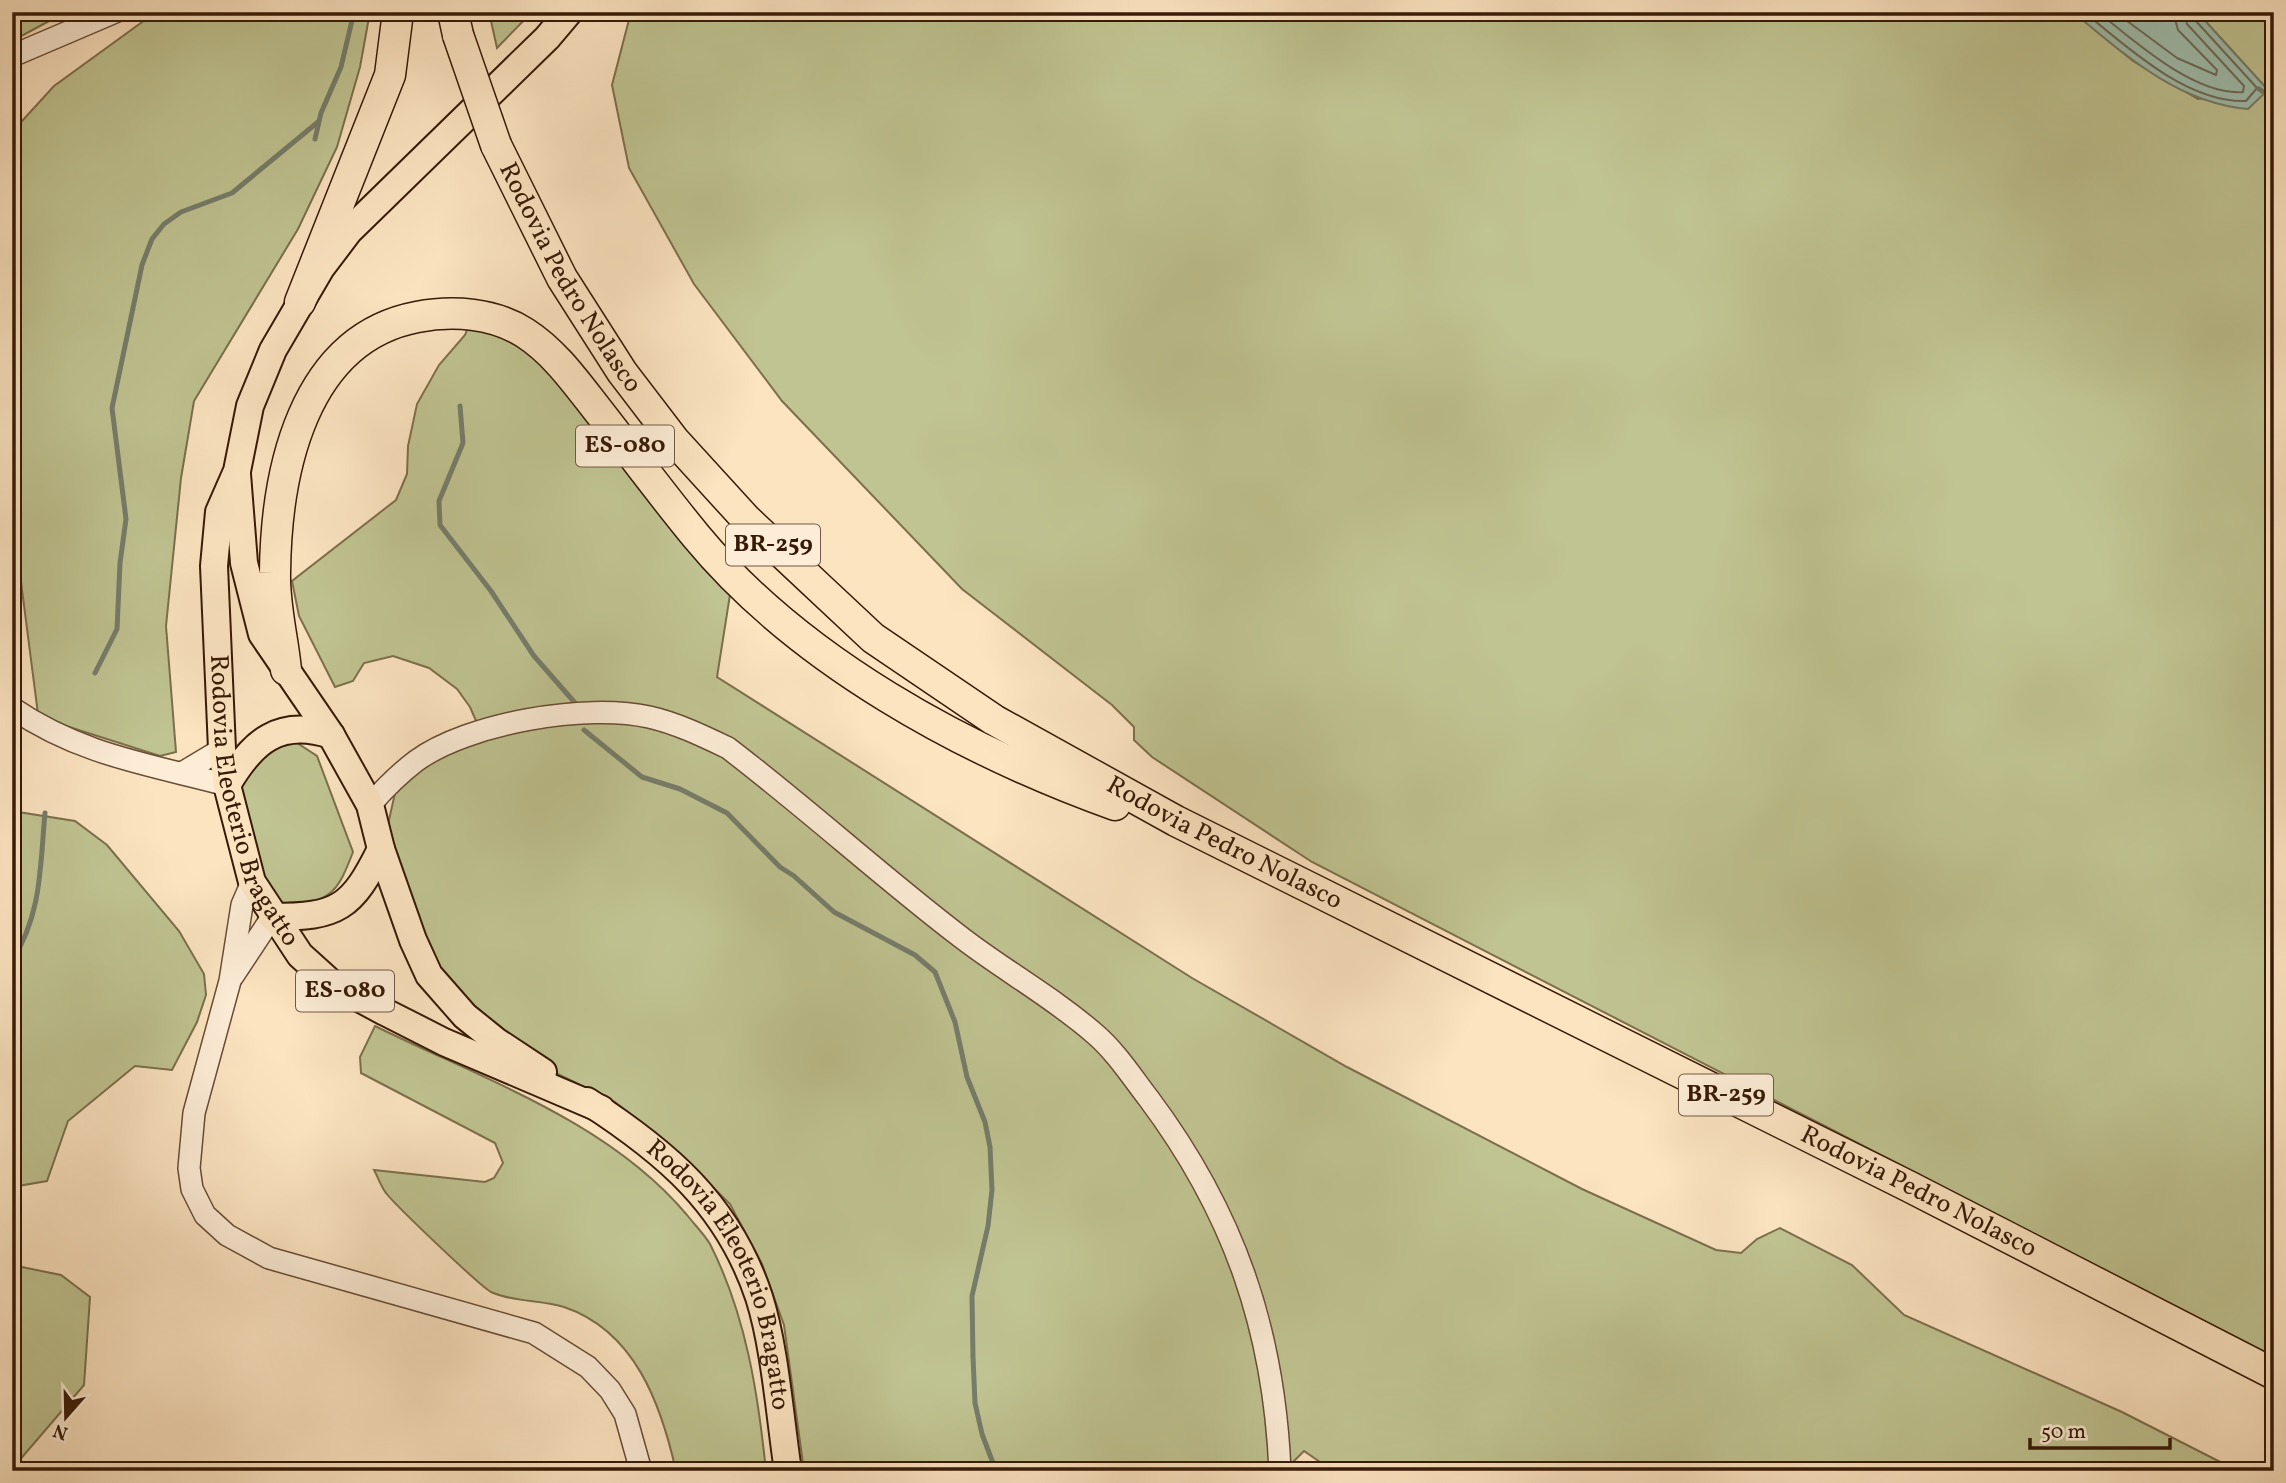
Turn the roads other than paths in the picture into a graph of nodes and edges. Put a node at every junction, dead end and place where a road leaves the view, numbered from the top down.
1 (115, 12) edge
2 (398, 12) edge
3 (569, 12) edge
4 (455, 23) edge
5 (12, 56) edge
6 (300, 302) junction
7 (237, 471) junction
8 (286, 670) junction
9 (12, 708) edge
10 (331, 735) junction
11 (222, 749) junction
12 (182, 773) junction
13 (227, 785) junction
14 (370, 805) junction
15 (1176, 821) junction
16 (381, 849) junction
17 (251, 882) junction
18 (272, 917) junction
19 (230, 981) junction
20 (601, 1109) junction
21 (2274, 1374) edge
22 (641, 1471) edge
23 (788, 1471) edge
24 (1280, 1471) edge

1 - 5 street
2 - 6 highway, ES-080
3 - 6 main road, ES-080
4 - 15 highway, Rodovia Pedro Nolasco / BR-259, bridge
6 - 7 main road, ES-080
7 - 8 main road, ES-080
7 - 11 main road, Rodovia Eleoterio Bragatto / ES-080
8 - 10 main road, Rodovia Eleoterio Bragatto / ES-080
8 - 15 highway, ES-080
9 - 12 street
10 - 13 main road
10 - 14 main road, Rodovia Eleoterio Bragatto / ES-080
11 - 12 street
11 - 13 main road, Rodovia Eleoterio Bragatto / ES-080
12 - 13 street
13 - 17 main road, Rodovia Eleoterio Bragatto / ES-080
14 - 16 main road, Rodovia Eleoterio Bragatto / ES-080
14 - 24 street
15 - 21 highway, Rodovia Pedro Nolasco / BR-259
16 - 18 main road
16 - 20 main road, Rodovia Eleoterio Bragatto / ES-080
17 - 18 main road, Rodovia Eleoterio Bragatto / ES-080
17 - 19 street
18 - 19 street
18 - 20 main road, Rodovia Eleoterio Bragatto / ES-080
19 - 22 street
20 - 23 main road, Rodovia Eleoterio Bragatto / ES-080

